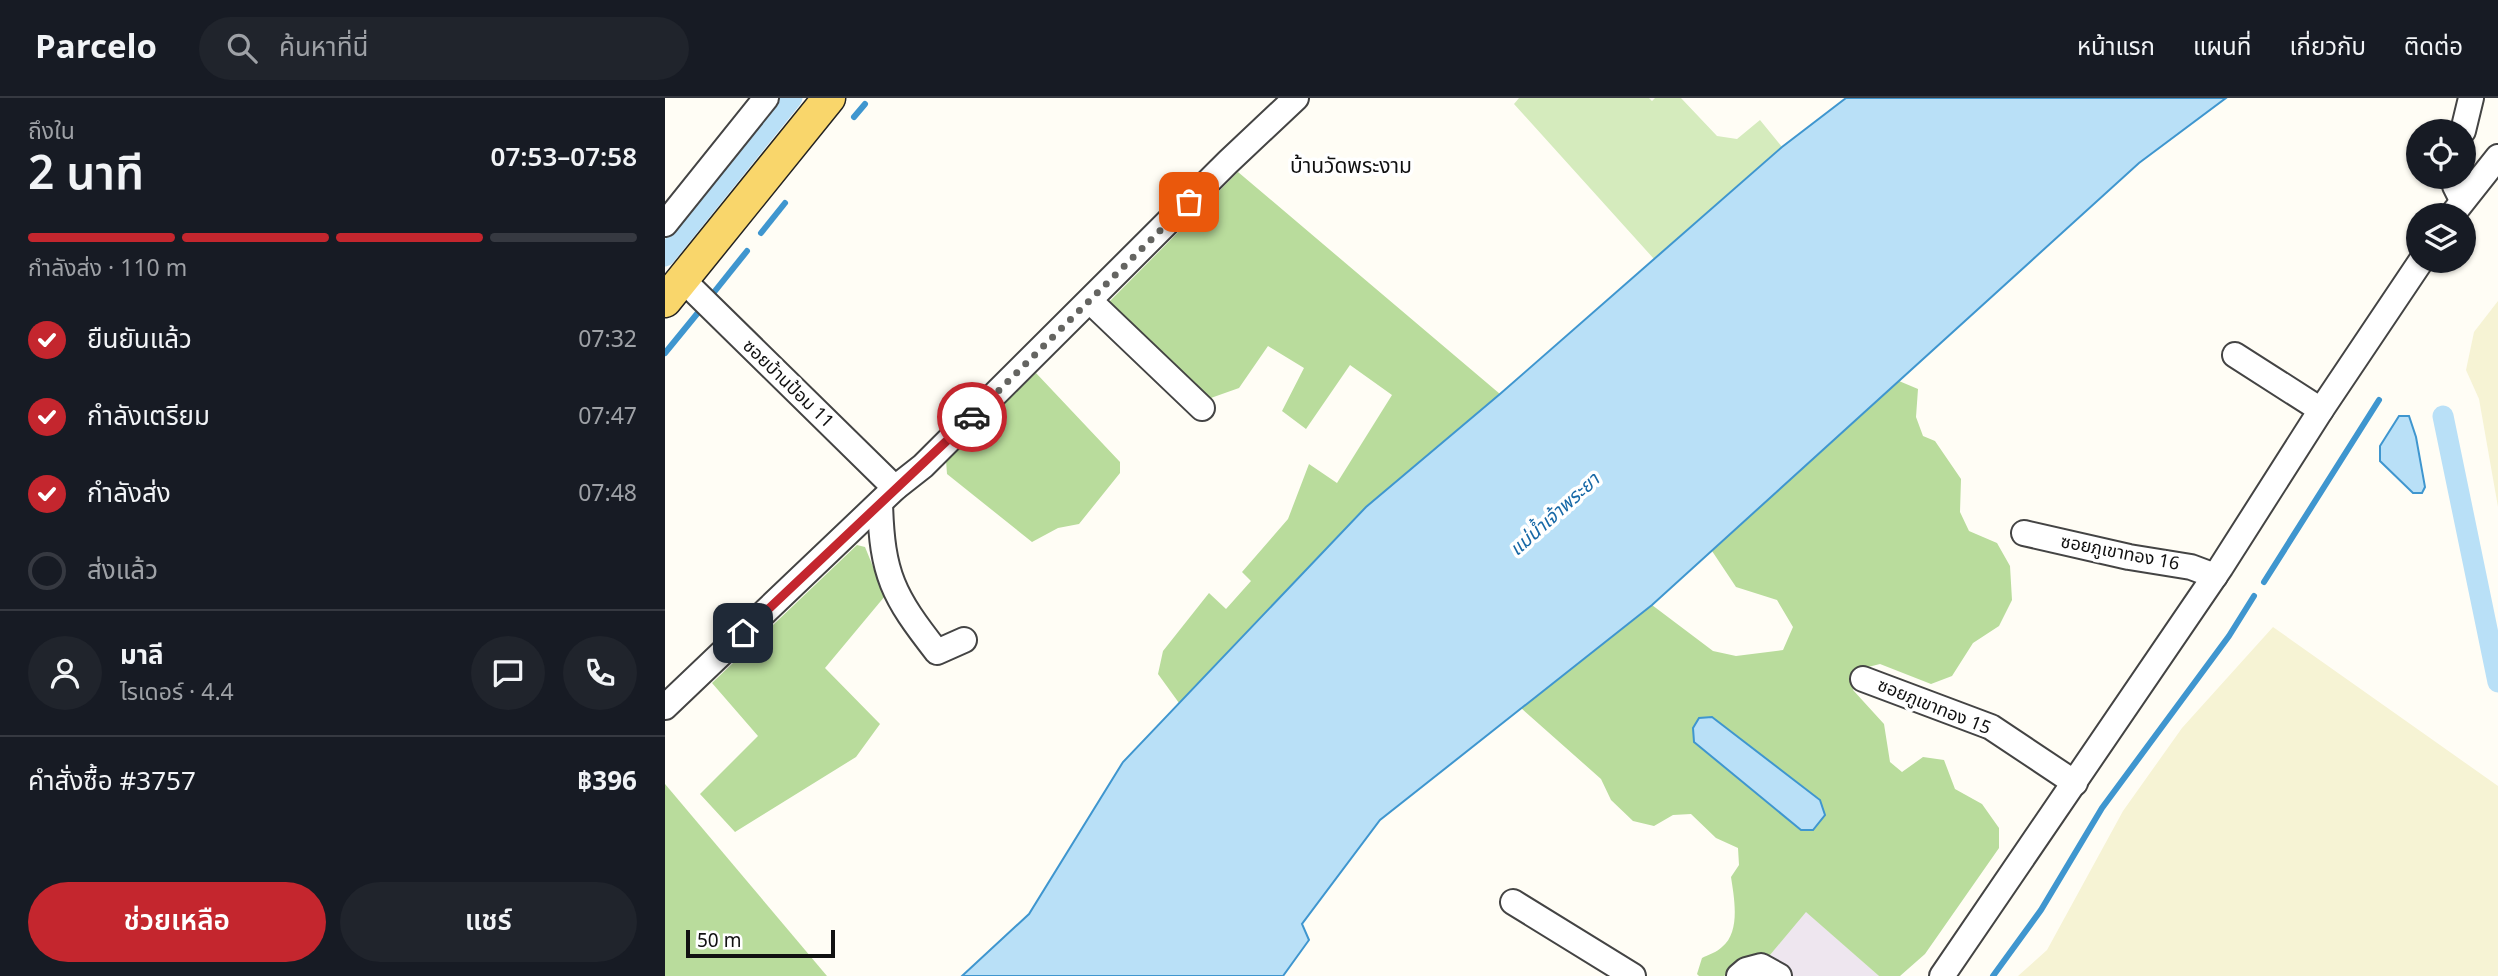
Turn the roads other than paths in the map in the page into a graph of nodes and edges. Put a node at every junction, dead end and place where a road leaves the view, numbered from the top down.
1 (766, 98) edge
2 (829, 98) edge
3 (1296, 98) edge
4 (2471, 98) edge
5 (2466, 119) edge
6 (2498, 157) edge
7 (2461, 203) edge
8 (665, 224) edge
9 (2413, 273) edge
10 (673, 290) edge
11 (1090, 301) junction
12 (2235, 355) dead end
13 (1202, 408) dead end
14 (2321, 410) junction
15 (888, 496) junction
16 (2024, 533) dead end
17 (2215, 576) junction
18 (964, 640) dead end
19 (1863, 679) dead end
20 (665, 706) edge
21 (2075, 783) junction
22 (1513, 902) dead end
23 (1633, 976) edge
24 (1738, 976) edge
25 (1779, 976) edge
26 (1942, 976) edge

1 - 8 street
2 - 10 main road
3 - 11 street
4 - 5 street
6 - 7 street
9 - 14 street
10 - 15 street, ซอยบ้านป้อม 11
11 - 13 street
11 - 15 street
12 - 14 street
14 - 17 street
15 - 18 street
15 - 20 street
16 - 17 street, ซอยภูเขาทอง 16
17 - 21 street
19 - 21 street, ซอยภูเขาทอง 15
21 - 26 street
22 - 23 street
24 - 25 street

